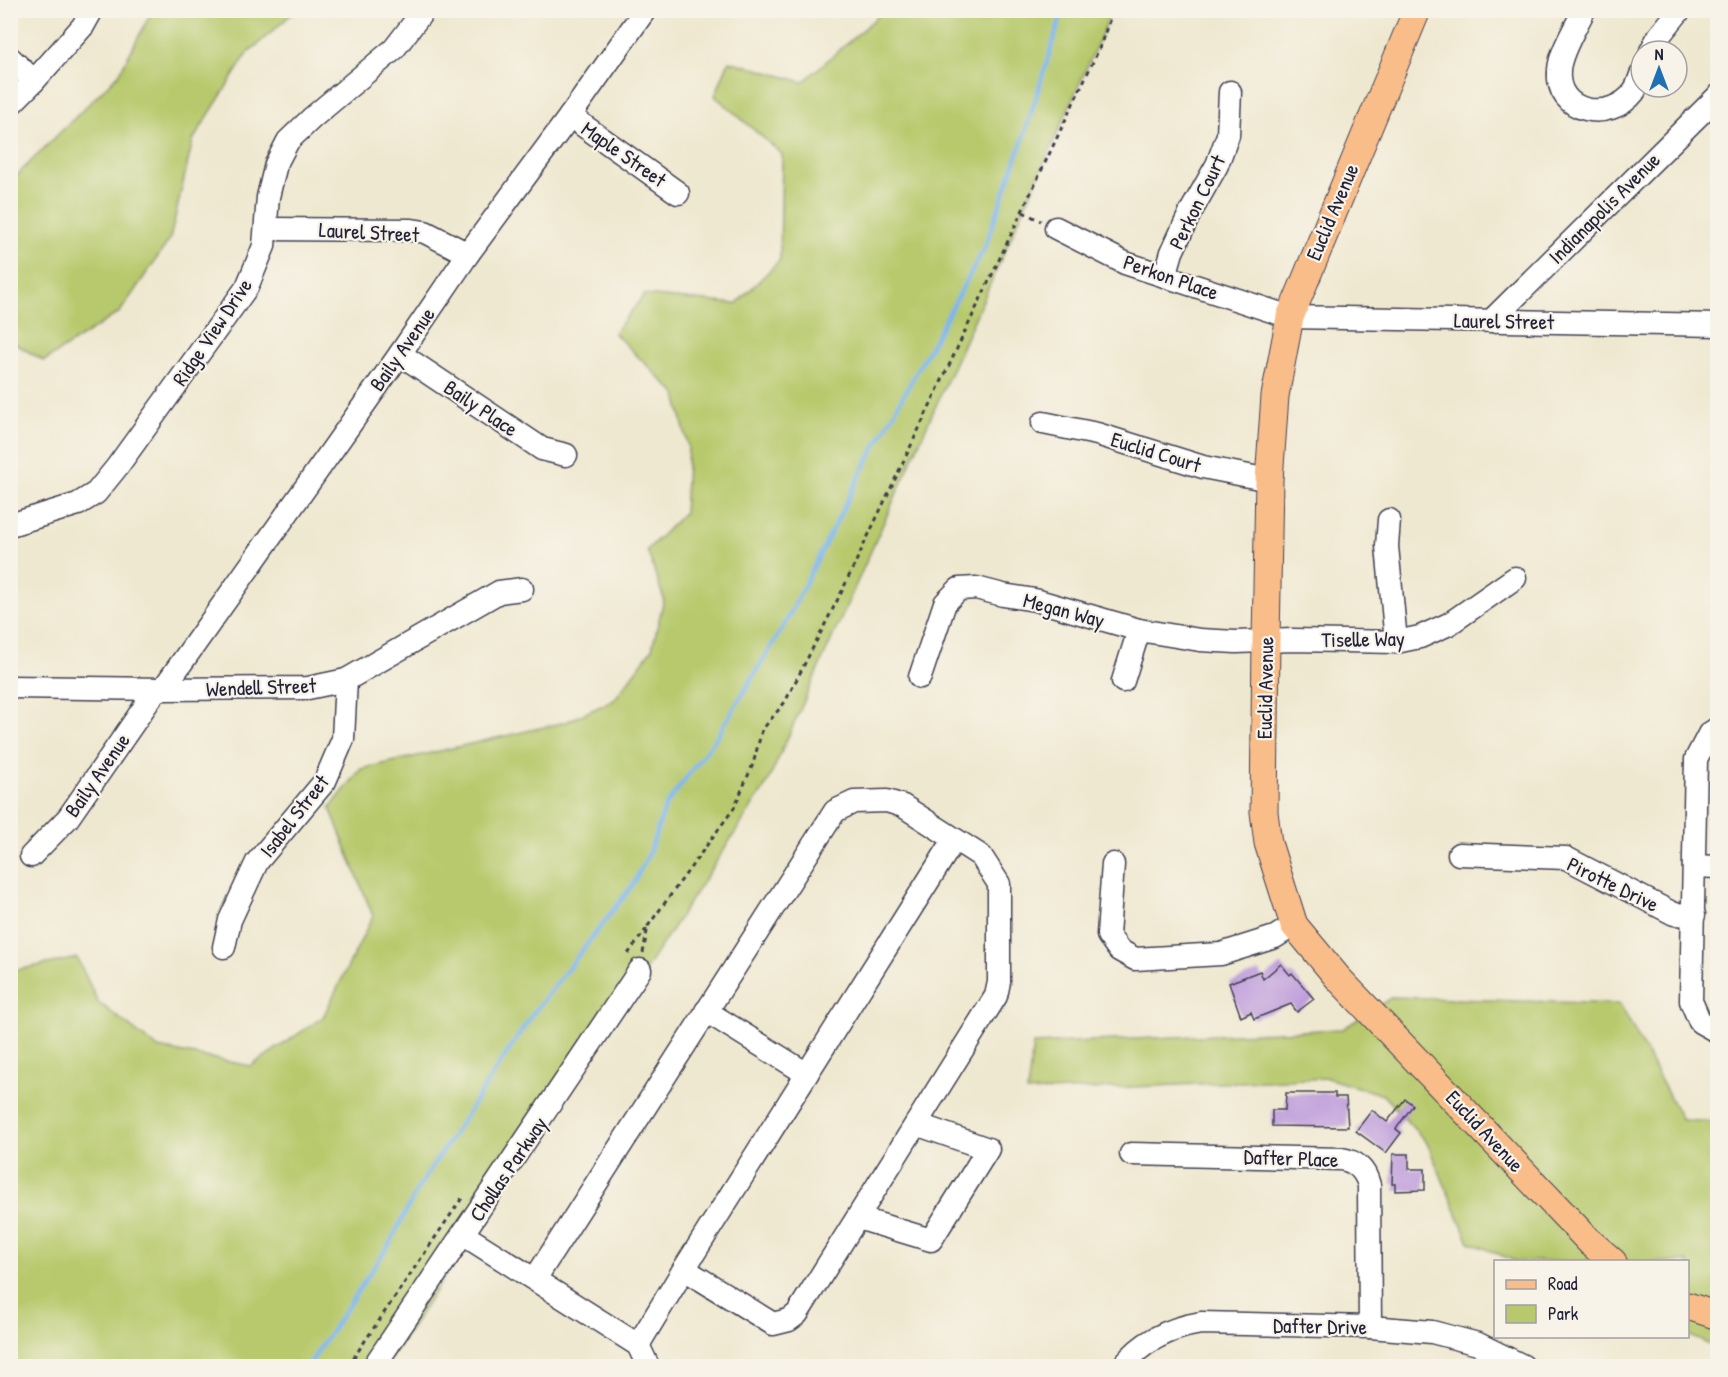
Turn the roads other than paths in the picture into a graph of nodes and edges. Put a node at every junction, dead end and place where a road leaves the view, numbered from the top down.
1 (92, 10) edge
2 (424, 10) edge
3 (645, 10) edge
4 (1417, 10) edge
5 (1584, 10) edge
6 (1680, 10) edge
7 (1657, 39) edge
8 (10, 57) edge
9 (34, 81) junction
10 (1230, 92) dead end
11 (1629, 95) edge
12 (1718, 96) edge
13 (10, 105) edge
14 (570, 116) junction
15 (678, 193) dead end
16 (1056, 228) dead end
17 (266, 229) junction
18 (468, 254) junction
19 (1165, 276) junction
20 (1290, 317) junction
21 (1491, 321) junction
22 (1718, 325) edge
23 (400, 354) junction
24 (1043, 423) dead end
25 (566, 455) dead end
26 (1269, 480) junction
27 (1389, 520) dead end
28 (10, 525) edge
29 (1515, 578) dead end
30 (522, 589) dead end
31 (1138, 630) junction
32 (1266, 641) junction
33 (1396, 642) junction
34 (920, 676) dead end
35 (346, 680) junction
36 (1123, 681) dead end
37 (10, 687) edge
38 (160, 689) junction
39 (1718, 728) edge
40 (954, 840) junction
41 (1459, 854) dead end
42 (31, 856) dead end
43 (1113, 864) dead end
44 (1694, 866) junction
45 (1718, 867) edge
46 (1694, 915) junction
47 (1294, 925) junction
48 (224, 947) dead end
49 (640, 970) road end
50 (706, 1011) junction
51 (1709, 1027) edge
52 (807, 1074) junction
53 (916, 1124) junction
54 (1131, 1154) dead end
55 (858, 1218) junction
56 (464, 1235) junction
57 (1611, 1260) edge
58 (684, 1269) junction
59 (536, 1279) junction
60 (1689, 1306) edge
61 (1718, 1316) edge
62 (1370, 1327) junction
63 (638, 1345) junction
64 (374, 1366) edge
65 (648, 1366) edge
66 (1123, 1366) edge
67 (1523, 1366) edge

1 - 9 street
2 - 17 street, Ridge View Drive
3 - 14 street, Baily Avenue
4 - 20 main road, Euclid Avenue
5 - 11 street
6 - 7 street
8 - 9 street
9 - 13 street
10 - 19 street, Perkon Court
12 - 21 street, Indianapolis Avenue
14 - 15 street, Maple Street
14 - 18 street, Baily Avenue
16 - 19 street, Perkon Place
17 - 18 street, Laurel Street
17 - 28 street, Ridge View Drive
18 - 23 street, Baily Avenue
19 - 20 street, Perkon Place
20 - 21 street, Laurel Street
20 - 26 main road, Euclid Avenue
21 - 22 street, Laurel Street
23 - 25 street, Baily Place
23 - 38 street, Baily Avenue
24 - 26 street, Euclid Court
26 - 32 main road, Euclid Avenue
27 - 33 street
29 - 33 street, Tiselle Way
30 - 35 street, Wendell Street
31 - 32 street, Megan Way
31 - 34 street, Megan Way
31 - 36 street
32 - 33 street, Tiselle Way
32 - 47 main road, Euclid Avenue
35 - 38 street, Wendell Street
35 - 48 street, Isabel Street
37 - 38 street, Wendell Street
38 - 42 street, Baily Avenue
39 - 44 street
40 - 50 street
40 - 52 street
40 - 53 street
41 - 46 street, Pirotte Drive
43 - 47 street
44 - 45 street
44 - 46 street
46 - 51 street
47 - 57 main road, Euclid Avenue
49 - 56 street, Chollas Parkway
50 - 52 street
50 - 59 street
52 - 58 street
53 - 55 street
53 - 55 street
54 - 62 street, Dafter Place
55 - 58 street
56 - 59 street
56 - 64 street, Chollas Parkway
58 - 63 street
59 - 63 street
60 - 61 main road
62 - 66 street, Dafter Drive
62 - 67 street, Dafter Drive
63 - 65 street

